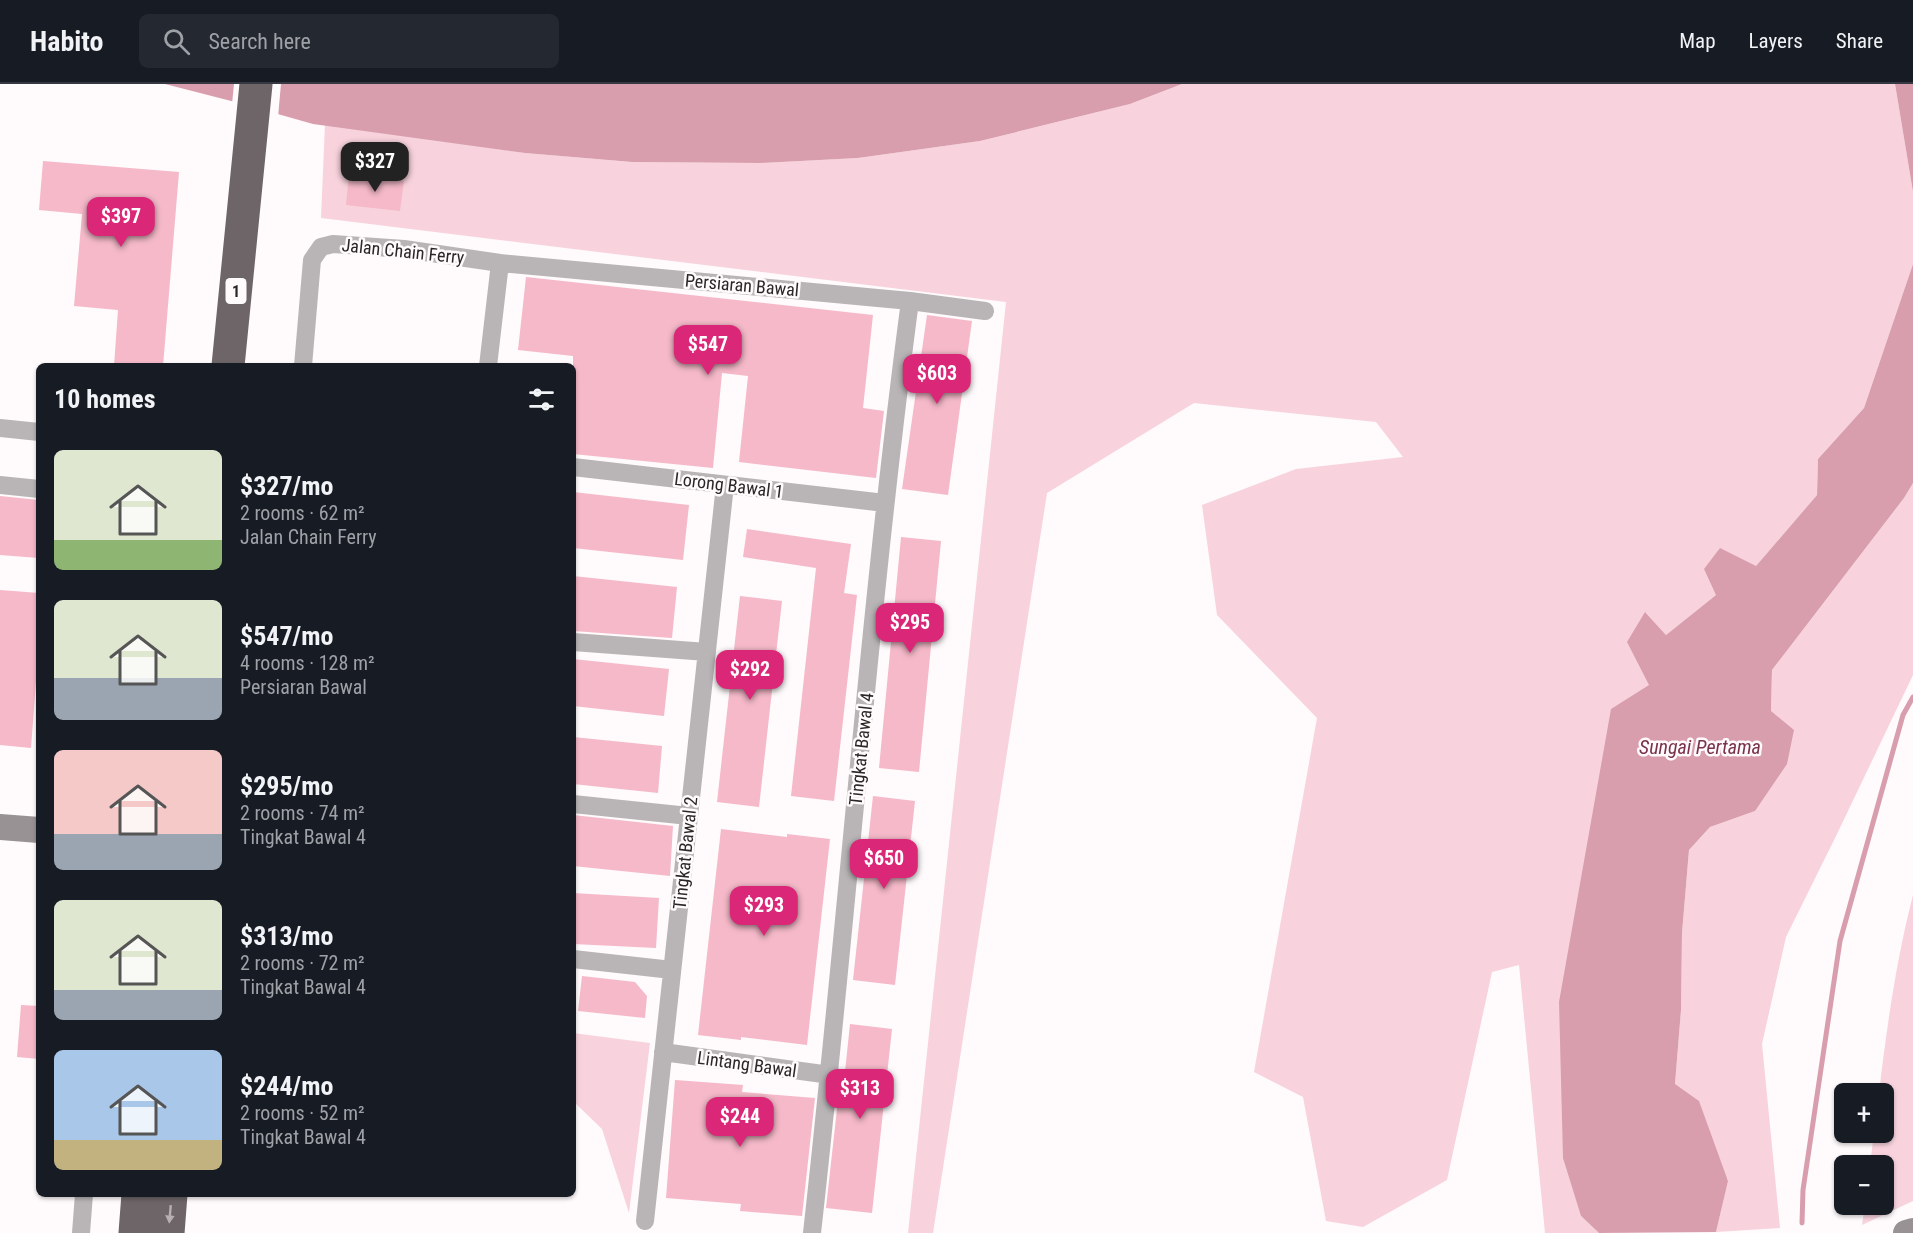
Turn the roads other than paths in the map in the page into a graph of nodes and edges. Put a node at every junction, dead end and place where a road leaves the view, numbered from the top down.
1 (256, 84) edge
2 (500, 263) junction
3 (910, 301) junction
4 (985, 311) dead end
5 (228, 363) edge
6 (303, 363) edge
7 (488, 363) edge
8 (0, 429) edge
9 (36, 432) edge
10 (576, 467) edge
11 (0, 484) edge
12 (725, 485) junction
13 (36, 489) edge
14 (885, 503) junction
15 (576, 642) edge
16 (707, 652) junction
17 (576, 804) edge
18 (689, 816) junction
19 (0, 827) edge
20 (36, 830) edge
21 (576, 959) edge
22 (672, 970) junction
23 (663, 1052) junction
24 (830, 1075) junction
25 (84, 1197) edge
26 (138, 1197) edge
27 (171, 1197) edge
28 (645, 1221) dead end
29 (1913, 1231) edge
30 (81, 1233) edge
31 (135, 1233) edge
32 (168, 1233) edge
33 (812, 1233) edge
34 (1906, 1233) edge

1 - 5 highway, 1
2 - 3 street, Persiaran Bawal
2 - 6 street, Jalan Chain Ferry
2 - 7 street
3 - 4 street, Persiaran Bawal
3 - 14 street, Tingkat Bawal 4
8 - 9 street
10 - 12 street, Lorong Bawal 1
11 - 13 street
12 - 14 street, Lorong Bawal 1
12 - 16 street, Tingkat Bawal 2
14 - 24 street, Tingkat Bawal 4
15 - 16 street
16 - 18 street, Tingkat Bawal 2
17 - 18 street
18 - 22 street, Tingkat Bawal 2
19 - 20 street
21 - 22 street
22 - 23 street, Tingkat Bawal 2
23 - 24 street, Lintang Bawal
23 - 28 street, Tingkat Bawal 2
24 - 33 street, Tingkat Bawal 4
25 - 30 street
26 - 31 highway
27 -> 32 highway
29 - 34 street

